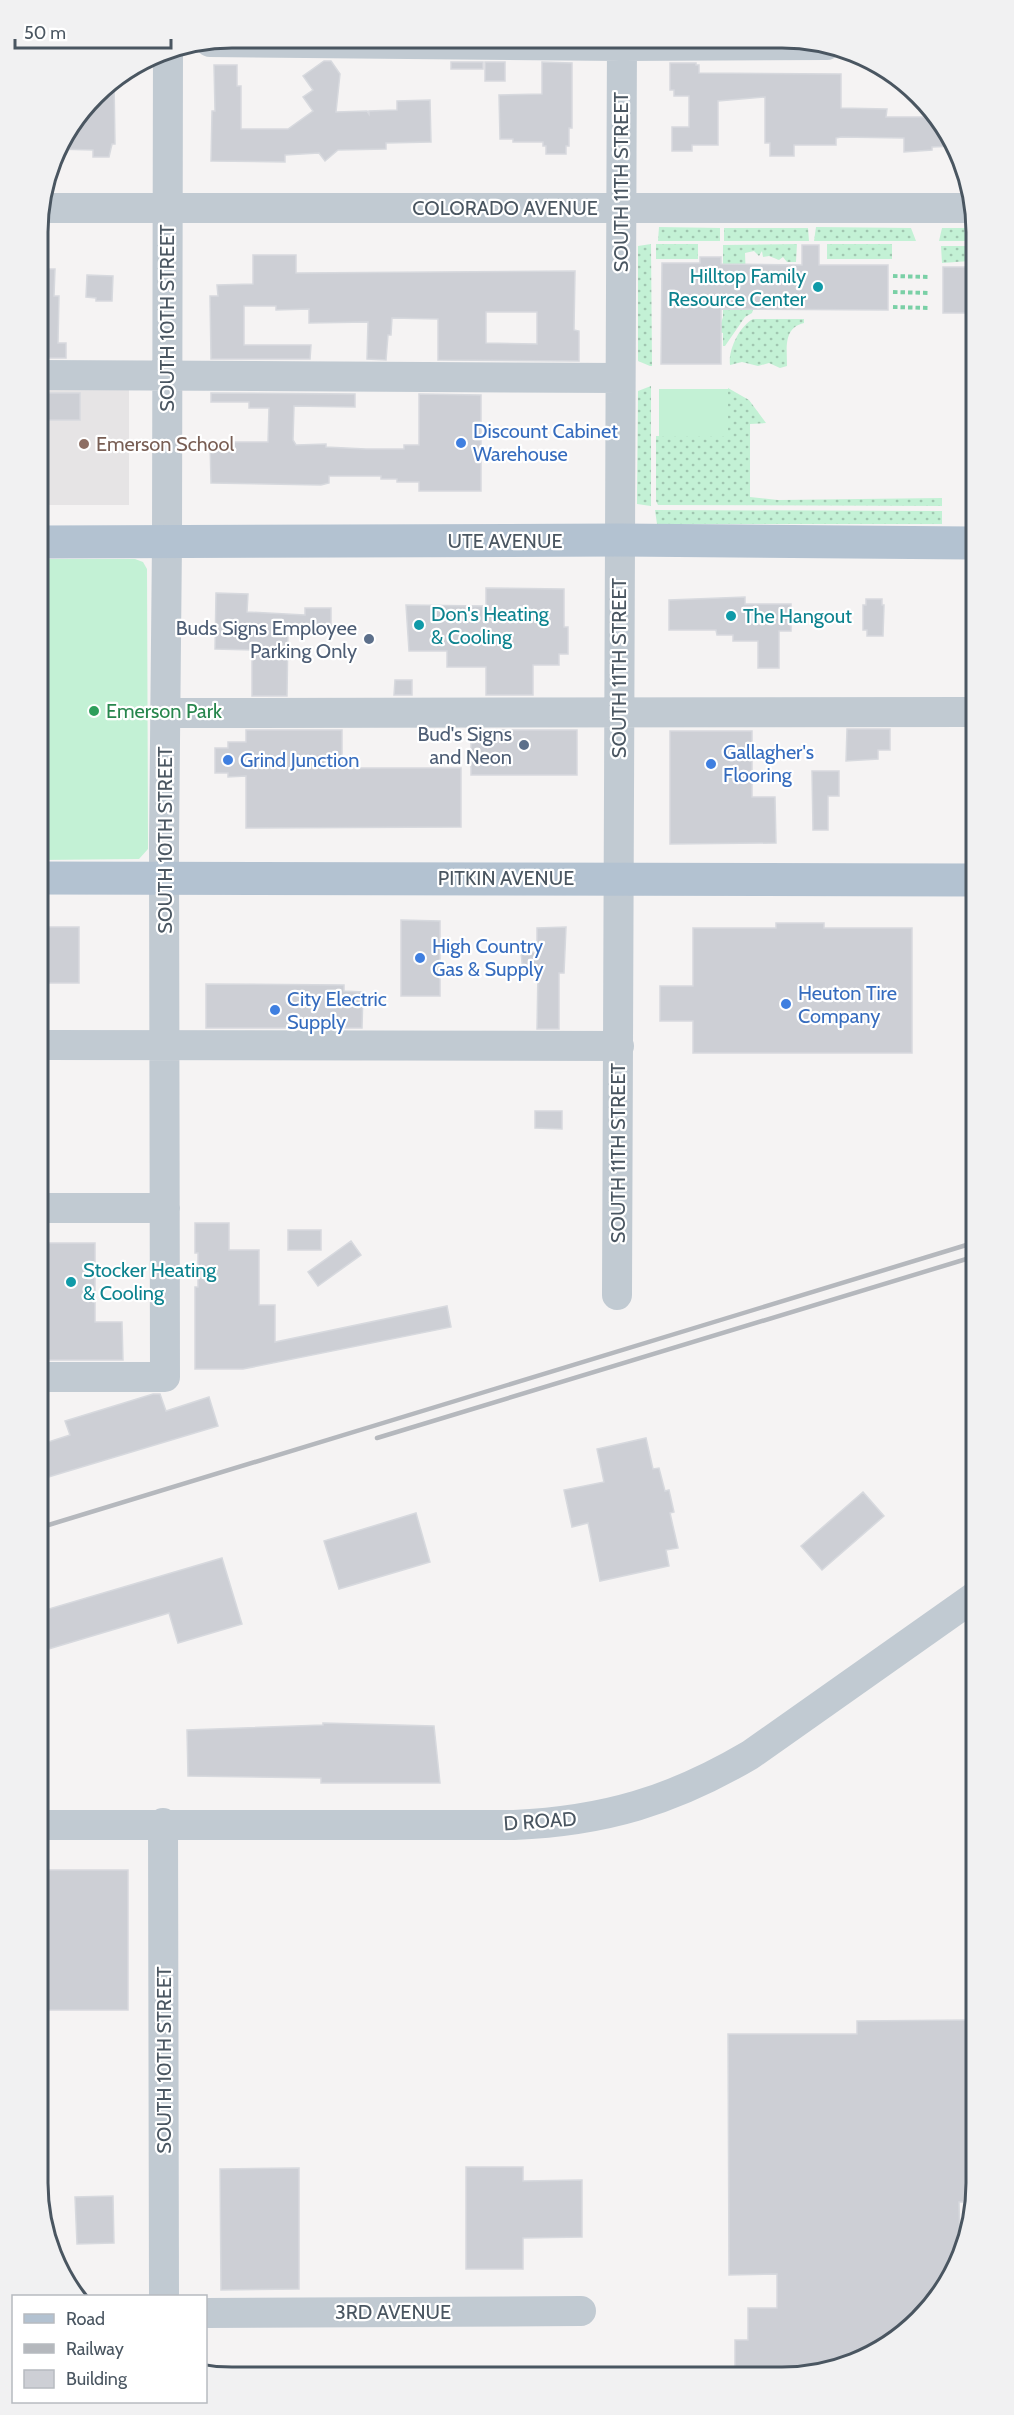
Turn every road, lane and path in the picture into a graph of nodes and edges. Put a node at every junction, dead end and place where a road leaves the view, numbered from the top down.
1 (622, 48) edge
2 (168, 60) edge
3 (621, 207) junction
4 (50, 208) edge
5 (167, 208) junction
6 (964, 208) edge
7 (893, 276) dead end
8 (929, 277) dead end
9 (893, 292) dead end
10 (929, 292) dead end
11 (893, 307) dead end
12 (929, 308) dead end
13 (48, 375) edge
14 (167, 375) junction
15 (620, 378) junction
16 (620, 540) junction
17 (167, 541) junction
18 (48, 542) edge
19 (966, 543) edge
20 (619, 712) junction
21 (966, 712) edge
22 (165, 713) junction
23 (48, 878) edge
24 (165, 878) junction
25 (619, 879) junction
26 (966, 880) edge
27 (48, 1045) edge
28 (165, 1046) junction
29 (619, 1046) junction
30 (48, 1208) edge
31 (165, 1208) junction
32 (617, 1295) dead end
33 (48, 1377) edge
34 (966, 1603) edge
35 (164, 1824) junction
36 (48, 1825) edge
37 (164, 2295) edge
38 (581, 2311) dead end
39 (207, 2313) edge

1 - 3 street, SOUTH 11TH STREET
2 - 5 street, SOUTH 10TH STREET
3 - 5 street, COLORADO AVENUE
3 - 6 street, COLORADO AVENUE
3 - 15 street, SOUTH 11TH STREET
4 - 5 street, COLORADO AVENUE
5 - 14 street, SOUTH 10TH STREET
7 - 8 path
9 - 10 path
11 - 12 path
13 - 14 street
14 - 15 street
14 - 17 street, SOUTH 10TH STREET
15 - 16 street, SOUTH 11TH STREET
16 - 17 main road, UTE AVENUE
16 - 19 main road, UTE AVENUE
16 - 20 street, SOUTH 11TH STREET
17 - 18 main road, UTE AVENUE
17 - 22 street, SOUTH 10TH STREET
20 - 21 street
20 - 22 street
20 - 25 street, SOUTH 11TH STREET
22 - 24 street, SOUTH 10TH STREET
23 - 24 main road, PITKIN AVENUE
24 - 25 main road, PITKIN AVENUE
24 - 28 street, SOUTH 10TH STREET
25 - 26 main road, PITKIN AVENUE
25 - 29 street, SOUTH 11TH STREET
27 - 28 street
28 - 29 street
28 - 31 street, SOUTH 10TH STREET
29 - 32 street, SOUTH 11TH STREET
30 - 31 street
31 - 33 street, SOUTH 10TH STREET
34 - 35 street, D ROAD
35 - 36 street, D ROAD
35 - 37 street, SOUTH 10TH STREET
38 - 39 street, 3RD AVENUE

